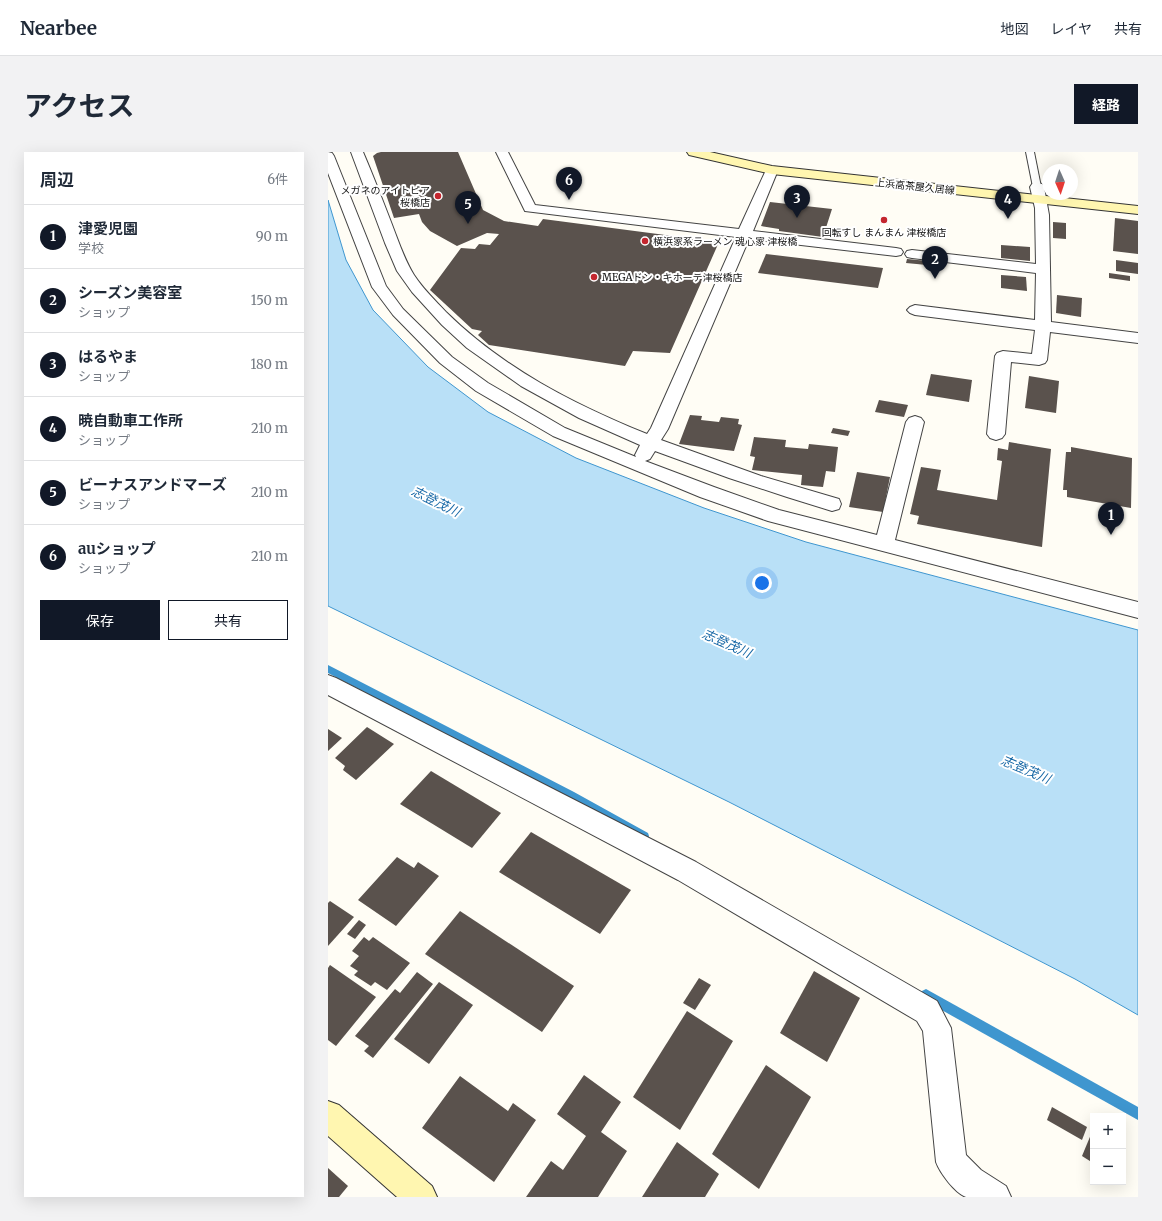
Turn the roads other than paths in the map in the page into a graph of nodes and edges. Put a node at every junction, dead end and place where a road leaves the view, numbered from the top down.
1 (358, 152) edge
2 (502, 152) edge
3 (693, 152) edge
4 (732, 152) edge
5 (1030, 152) edge
6 (328, 156) edge
7 (772, 170) junction
8 (1042, 192) edge
9 (1078, 192) edge
10 (1138, 198) edge
11 (1078, 199) edge
12 (1042, 200) edge
13 (1138, 210) edge
14 (744, 234) junction
15 (896, 252) dead end
16 (912, 254) dead end
17 (1043, 269) junction
18 (915, 310) dead end
19 (1044, 326) junction
20 (1138, 338) edge
21 (915, 422) dead end
22 (996, 434) dead end
23 (650, 442) junction
24 (639, 466) junction
25 (832, 504) dead end
26 (884, 545) junction
27 (1138, 610) edge
28 (328, 684) edge
29 (328, 1116) edge
30 (421, 1197) edge
31 (995, 1197) edge

1 - 23 street
2 - 14 street
3 - 7 main road, 上浜高茶屋久居線
4 - 8 main road, 上浜高茶屋久居線
5 - 8 lane
6 - 24 street
7 - 8 main road, 上浜高茶屋久居線
7 - 14 street
9 - 10 main road
11 - 13 main road, 上浜高茶屋久居線
12 - 17 street
14 - 15 street
14 - 23 street
16 - 17 street
17 - 19 street
18 - 19 street
19 - 20 street
19 - 22 street
21 - 26 street
23 - 24 street
23 - 25 street
24 - 26 street
26 - 27 street
28 - 31 street
29 - 30 main road

